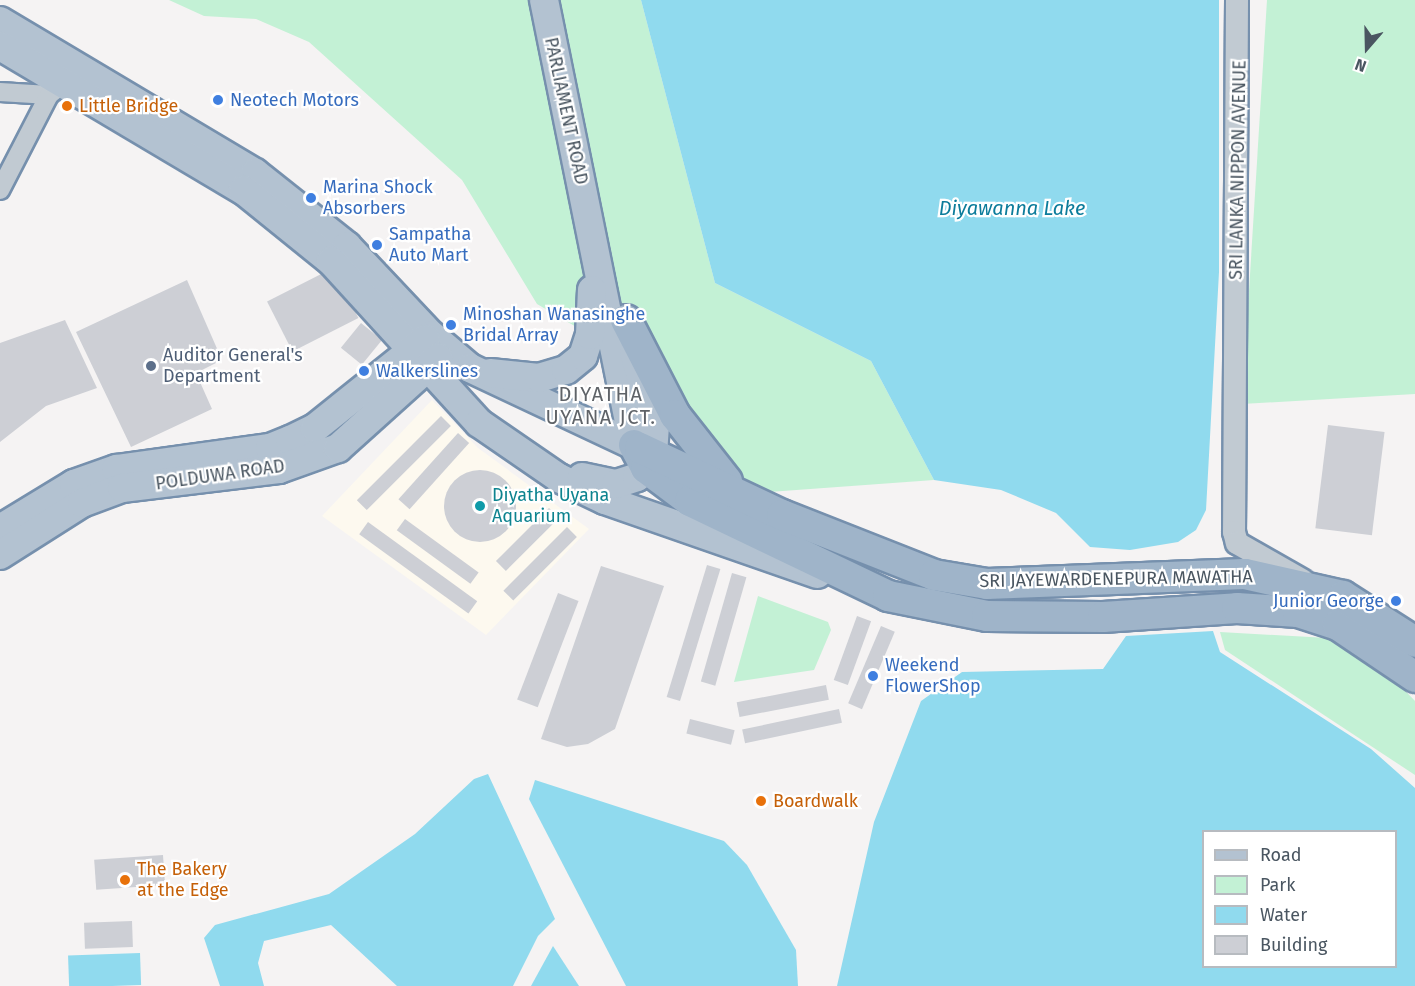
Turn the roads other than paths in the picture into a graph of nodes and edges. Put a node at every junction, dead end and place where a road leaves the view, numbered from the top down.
1 (1237, 0) edge
2 (546, 13) edge
3 (0, 21) edge
4 (0, 46) edge
5 (56, 90) junction
6 (0, 92) edge
7 (0, 190) edge
8 (592, 221) junction
9 (626, 320) junction
10 (429, 352) junction
11 (470, 368) junction
12 (507, 443) junction
13 (644, 456) junction
14 (740, 494) junction
15 (1, 546) edge
16 (1316, 588) junction
17 (888, 596) junction
18 (1415, 642) edge
19 (1415, 677) edge

1 - 16 street, SRI LANKA NIPPON AVENUE
2 - 8 main road, PARLIAMENT ROAD
3 - 10 main road
4 - 5 main road
5 - 6 street
5 - 7 street
5 - 10 main road
8 - 9 main road, PARLIAMENT ROAD
8 - 11 main road
8 - 13 main road, PARLIAMENT ROAD
9 - 13 main road, PARLIAMENT ROAD
9 - 14 highway
10 - 11 main road
10 - 12 main road
10 - 15 main road, POLDUWA ROAD
11 - 13 main road
12 - 13 main road
12 - 17 main road
13 - 14 highway, SRI JAYEWARDENEPURA MAWATHA
13 - 17 highway, SRI JAYEWARDENEPURA MAWATHA
14 - 16 highway, SRI JAYEWARDENEPURA MAWATHA
16 - 18 highway, SRI JAYEWARDENEPURA MAWATHA
17 - 19 highway, SRI JAYEWARDENEPURA MAWATHA

